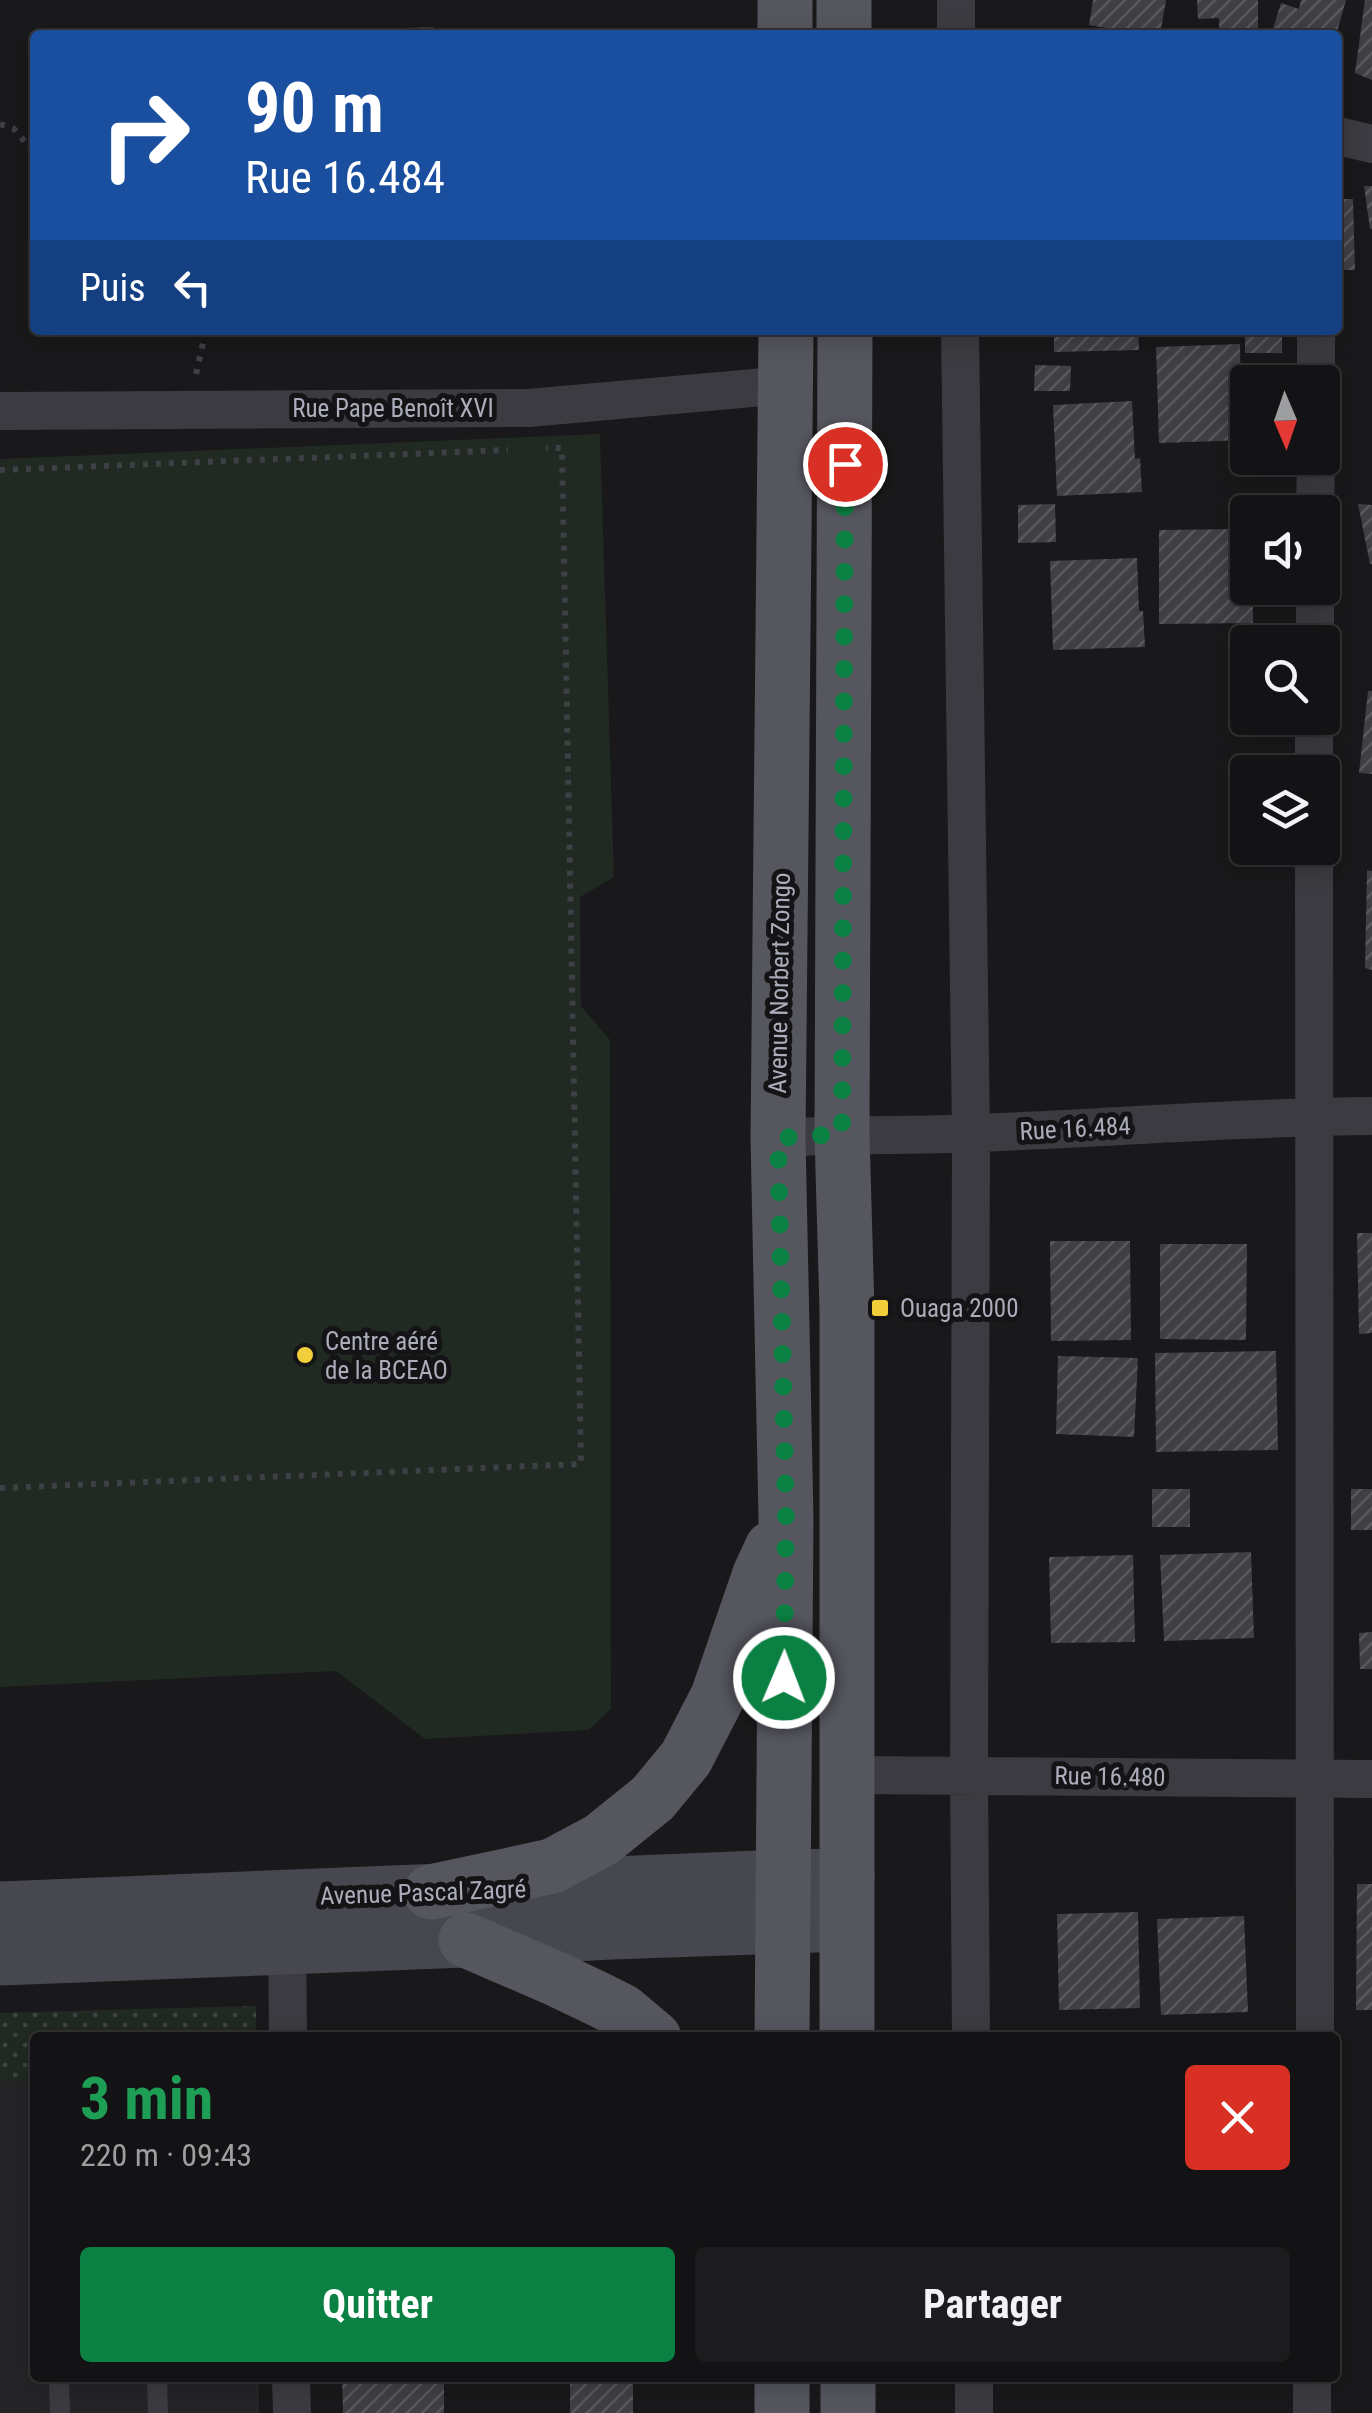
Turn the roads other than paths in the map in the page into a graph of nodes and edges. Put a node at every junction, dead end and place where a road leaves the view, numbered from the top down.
1 (784, 0) edge
2 (844, 0) edge
3 (956, 0) edge
4 (785, 30) edge
5 (844, 30) edge
6 (956, 30) edge
7 (1342, 137) edge
8 (1372, 144) edge
9 (786, 335) edge
10 (845, 335) edge
11 (960, 335) edge
12 (1316, 335) edge
13 (1316, 365) edge
14 (786, 385) junction
15 (0, 411) edge
16 (1314, 865) edge
17 (1372, 1116) edge
18 (1312, 1117) junction
19 (842, 1134) junction
20 (970, 1134) junction
21 (778, 1138) junction
22 (786, 1518) junction
23 (848, 1775) junction
24 (969, 1775) junction
25 (1372, 1778) edge
26 (1316, 1779) junction
27 (431, 1892) junction
28 (847, 1900) junction
29 (783, 1901) junction
30 (0, 1910) edge
31 (287, 1922) junction
32 (466, 1940) junction
33 (0, 1958) edge
34 (288, 2032) edge
35 (647, 2032) edge
36 (782, 2032) edge
37 (847, 2032) edge
38 (971, 2032) edge
39 (1314, 2032) edge
40 (59, 2382) edge
41 (157, 2382) edge
42 (291, 2382) edge
43 (782, 2382) edge
44 (848, 2382) edge
45 (974, 2382) edge
46 (1312, 2382) edge
47 (60, 2413) edge
48 (158, 2413) edge
49 (292, 2413) edge
50 (782, 2413) edge
51 (848, 2413) edge
52 (974, 2413) edge
53 (1312, 2413) edge

1 - 4 main road
2 - 5 main road
3 - 6 street
7 - 8 street
9 - 14 main road, Avenue Norbert Zongo
10 - 19 main road
11 - 20 street
12 - 13 street
14 - 15 street, Rue Pape Benoît XVI
14 - 21 main road, Avenue Norbert Zongo
16 - 18 street
17 - 18 street, Rue 16.484
18 - 20 street, Rue 16.484
18 - 26 street
19 - 20 street, Rue 16.484
19 - 21 street, Rue 16.484
19 - 23 main road
20 - 24 street
21 - 22 main road, Avenue Norbert Zongo
22 - 27 main road
22 - 29 main road, Avenue Norbert Zongo
23 - 24 street, Rue 16.480
23 - 28 main road
24 - 26 street, Rue 16.480
24 - 38 street
25 - 26 street, Rue 16.480
26 - 39 street
27 - 29 main road, Avenue Pascal Zagré
27 - 31 main road, Avenue Pascal Zagré
28 - 29 main road, Avenue Pascal Zagré
28 - 37 main road
29 - 32 main road, Avenue Pascal Zagré
29 - 36 main road, Avenue Norbert Zongo
30 - 31 main road, Avenue Pascal Zagré
31 - 32 main road, Avenue Pascal Zagré
31 - 33 main road, Avenue Pascal Zagré
31 - 34 street
32 - 35 main road
40 - 47 lane
41 - 48 lane
42 - 49 street
43 - 50 main road
44 - 51 main road
45 - 52 street
46 - 53 street

